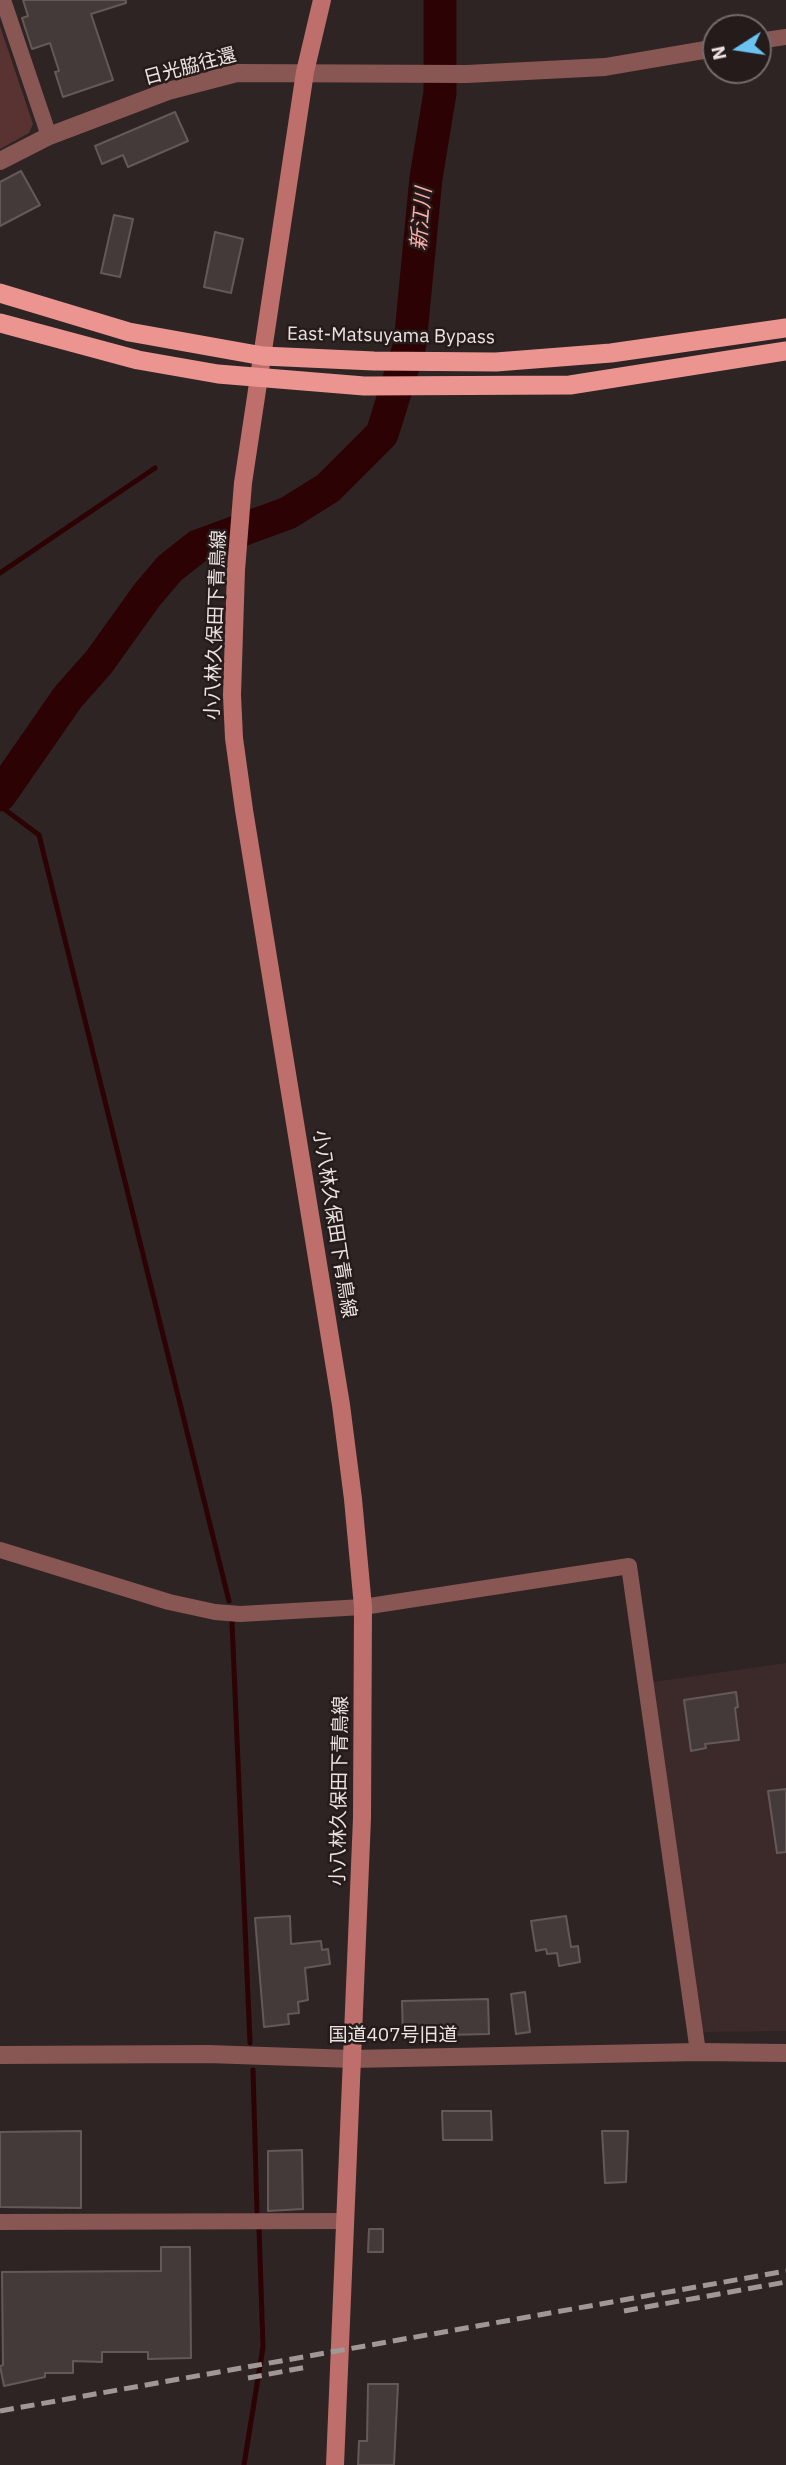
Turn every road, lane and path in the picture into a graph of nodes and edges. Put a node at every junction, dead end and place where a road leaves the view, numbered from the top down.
1 (3, 0) edge
2 (322, 0) edge
3 (702, 50) edge
4 (305, 72) junction
5 (49, 136) junction
6 (0, 161) edge
7 (0, 293) edge
8 (0, 323) edge
9 (786, 328) edge
10 (786, 351) edge
11 (263, 356) junction
12 (259, 377) junction
13 (0, 1549) edge
14 (363, 1607) junction
15 (698, 2052) junction
16 (786, 2053) edge
17 (0, 2055) edge
18 (352, 2059) junction
19 (345, 2221) junction
20 (0, 2222) edge
21 (335, 2465) edge

1 - 5 street
2 - 4 main road, 小八林久保田下青鳥線
3 - 4 street, 日光脇往還
4 - 5 street, 日光脇往還
4 - 11 main road, 小八林久保田下青鳥線
5 - 6 street, 日光脇往還
7 - 11 highway, East-Matsuyama Bypass
8 - 12 highway
9 - 11 highway, East-Matsuyama Bypass
10 - 12 highway
11 - 12 main road, 小八林久保田下青鳥線
12 - 14 main road, 小八林久保田下青鳥線
13 - 14 street
14 - 15 street
14 - 18 main road, 小八林久保田下青鳥線
15 - 16 street, 国道407号旧道
15 - 18 street, 国道407号旧道
17 - 18 street, 国道407号旧道
18 - 19 main road, 小八林久保田下青鳥線
19 - 20 street
19 - 21 main road, 小八林久保田下青鳥線

